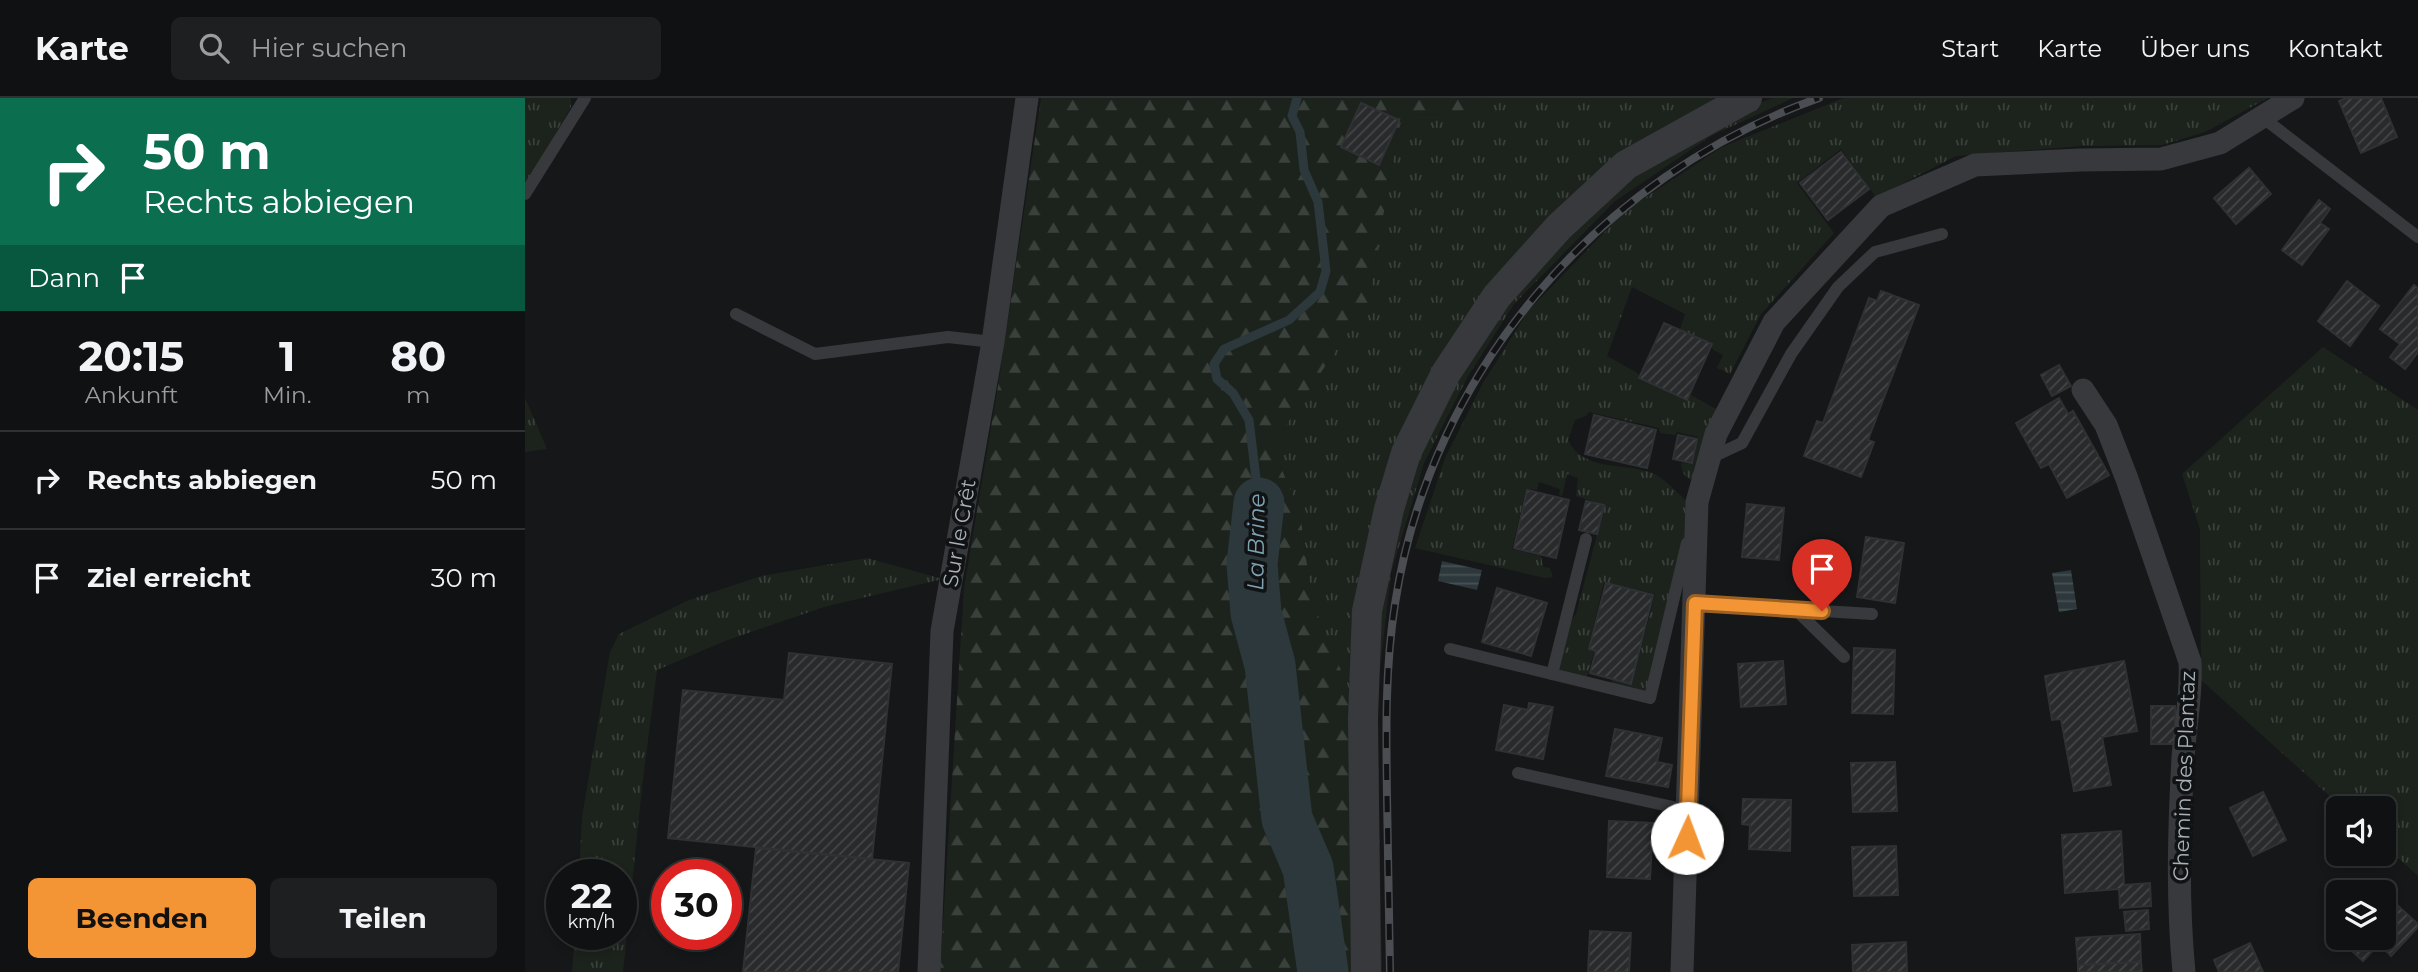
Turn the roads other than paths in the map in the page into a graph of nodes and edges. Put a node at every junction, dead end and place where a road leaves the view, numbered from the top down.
1 (585, 98) edge
2 (1027, 98) edge
3 (1747, 98) edge
4 (2293, 98) edge
5 (2262, 117) junction
6 (525, 194) edge
7 (1942, 234) dead end
8 (2418, 237) edge
9 (736, 313) dead end
10 (993, 342) junction
11 (2083, 390) dead end
12 (1710, 458) junction
13 (1697, 502) junction
14 (1585, 539) dead end
15 (1695, 603) junction
16 (1796, 610) junction
17 (1872, 614) dead end
18 (1450, 649) dead end
19 (1843, 657) dead end
20 (1552, 674) junction
21 (1518, 773) dead end
22 (1687, 810) junction
23 (929, 972) edge
24 (1366, 972) edge
25 (1682, 972) edge
26 (2183, 972) edge

1 - 6 lane
2 - 10 street, Sur le Crêt
3 - 24 street
4 - 5 street
5 - 8 lane
5 - 12 street
7 - 12 lane
9 - 10 lane
10 - 23 street, Sur le Crêt
11 - 26 street, Chemin des Plantaz
12 - 13 street
13 - 15 street
13 - 20 lane
14 - 20 lane
15 - 16 lane
15 - 22 street
16 - 17 lane
16 - 19 lane
18 - 20 lane
21 - 22 lane
22 - 25 street

